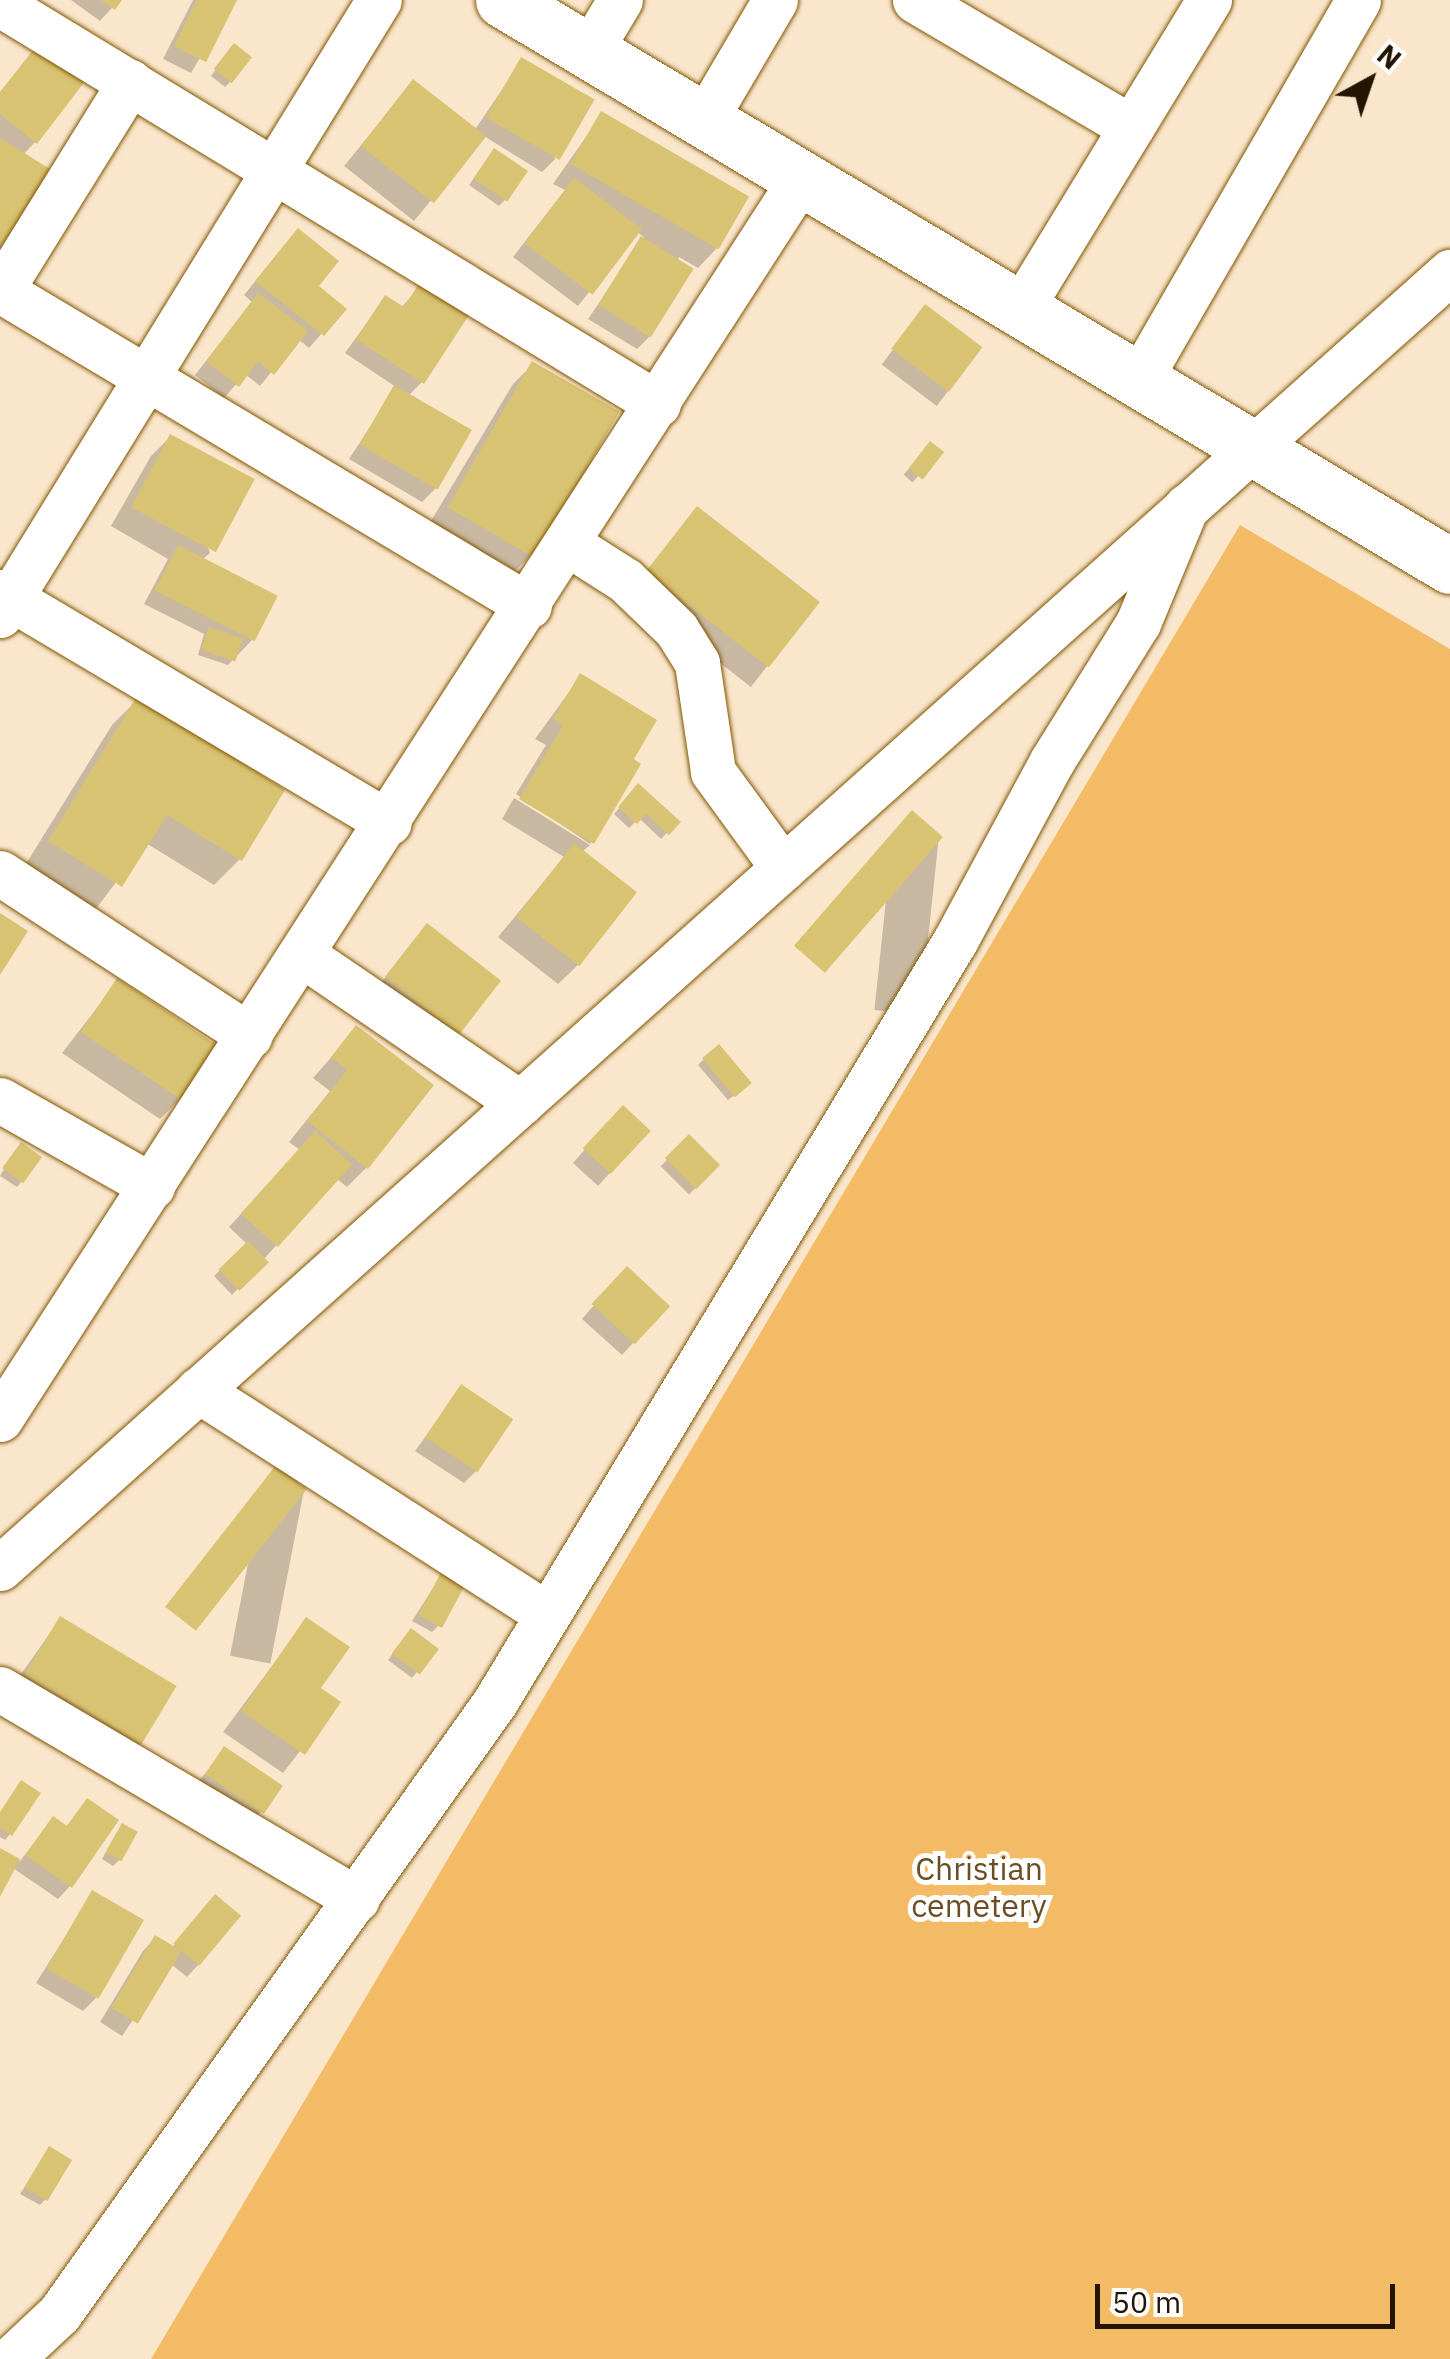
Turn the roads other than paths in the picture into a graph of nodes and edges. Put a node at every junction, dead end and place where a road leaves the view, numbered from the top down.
1 (379, 0) edge
2 (503, 0) edge
3 (620, 0) edge
4 (775, 0) edge
5 (915, 0) edge
6 (1209, 0) edge
7 (1358, 0) edge
8 (0, 4) edge
9 (590, 50) junction
10 (130, 82) junction
11 (704, 118) junction
12 (1132, 127) junction
13 (276, 171) junction
14 (802, 177) junction
15 (1450, 272) edge
16 (0, 290) edge
17 (1021, 308) junction
18 (144, 377) junction
19 (1140, 378) junction
20 (658, 404) junction
21 (1250, 451) junction
22 (1186, 507) junction
23 (570, 545) junction
24 (1450, 566) edge
25 (4, 602) edge
26 (529, 606) junction
27 (389, 823) junction
28 (784, 868) junction
29 (0, 873) edge
30 (303, 955) junction
31 (250, 1036) junction
32 (0, 1100) edge
33 (520, 1103) junction
34 (152, 1186) junction
35 (198, 1390) junction
36 (0, 1419) edge
37 (5, 1556) edge
38 (547, 1614) junction
39 (0, 1689) edge
40 (356, 1899) junction
41 (11, 2359) edge

1 - 13 street
2 - 9 street
3 - 9 street
4 - 11 street
5 - 12 street
6 - 12 street
7 - 19 street
8 - 10 street
9 - 11 street
10 - 13 street
10 - 16 street
11 - 14 street
12 - 17 street
13 - 18 street
13 - 20 street
14 - 17 street
14 - 20 street
15 - 21 street
16 - 18 street
17 - 19 street
18 - 25 street
18 - 26 street
19 - 21 street
20 - 23 street
21 - 22 street
21 - 24 street
22 - 28 street
22 - 38 street
23 - 26 street
23 - 28 street
25 - 27 street
26 - 27 street
27 - 30 street
28 - 33 street
29 - 31 street
30 - 31 street
30 - 33 street
31 - 34 street
32 - 34 street
33 - 35 street
34 - 36 street
35 - 37 street
35 - 38 street
38 - 40 street
39 - 40 street
40 - 41 street

